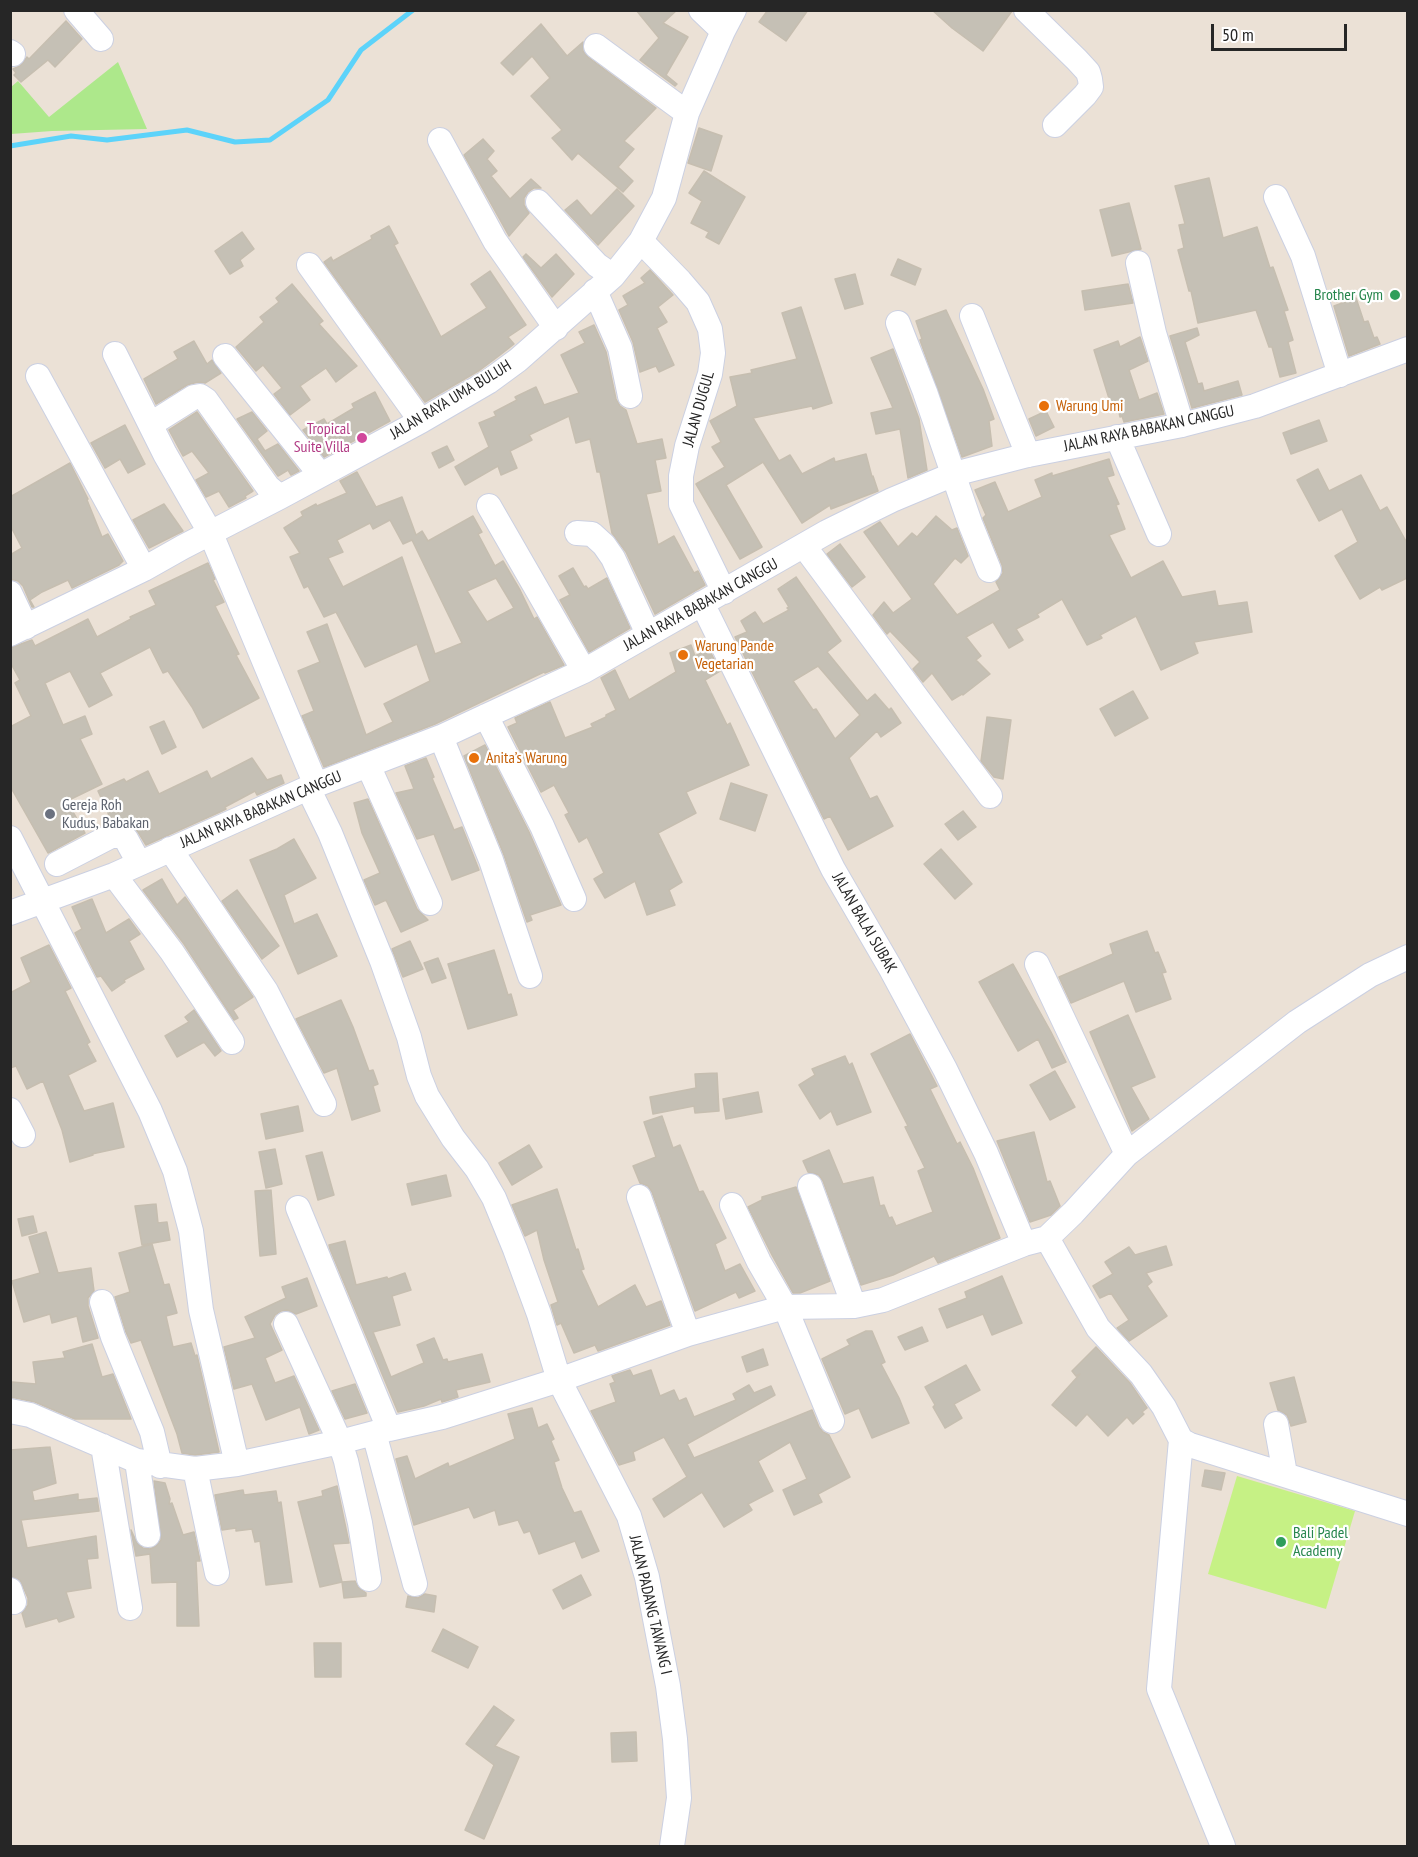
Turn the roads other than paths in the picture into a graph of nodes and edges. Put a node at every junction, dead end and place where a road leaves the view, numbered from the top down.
1 (76, 10) edge
2 (701, 10) edge
3 (1026, 10) edge
4 (729, 21) edge
5 (101, 39) dead end
6 (596, 46) dead end
7 (687, 113) junction
8 (1055, 125) dead end
9 (440, 140) dead end
10 (1276, 197) dead end
11 (538, 202) dead end
12 (641, 241) junction
13 (1138, 263) dead end
14 (309, 265) dead end
15 (604, 283) junction
16 (972, 316) dead end
17 (898, 323) dead end
18 (556, 328) junction
19 (1407, 349) edge
20 (115, 354) dead end
21 (225, 356) dead end
22 (1340, 375) junction
23 (38, 376) dead end
24 (630, 396) dead end
25 (159, 419) dead end
26 (422, 421) junction
27 (1182, 425) junction
28 (1117, 437) junction
29 (1028, 455) junction
30 (320, 474) junction
31 (954, 474) junction
32 (280, 497) junction
33 (489, 506) dead end
34 (577, 532) dead end
35 (211, 534) junction
36 (1159, 534) dead end
37 (804, 546) junction
38 (144, 569) junction
39 (989, 570) dead end
40 (724, 592) junction
41 (10, 593) edge
42 (702, 603) junction
43 (18, 631) edge
44 (648, 634) junction
45 (584, 671) junction
46 (486, 716) junction
47 (441, 737) junction
48 (368, 765) junction
49 (312, 786) junction
50 (990, 796) dead end
51 (10, 838) edge
52 (170, 849) junction
53 (139, 863) junction
54 (57, 864) dead end
55 (114, 875) junction
56 (574, 898) dead end
57 (42, 901) junction
58 (430, 903) dead end
59 (10, 913) edge
60 (1407, 957) edge
61 (1037, 964) dead end
62 (531, 976) dead end
63 (232, 1042) dead end
64 (324, 1104) dead end
65 (10, 1110) edge
66 (23, 1136) dead end
67 (1127, 1154) junction
68 (810, 1186) dead end
69 (639, 1197) dead end
70 (732, 1205) dead end
71 (298, 1208) dead end
72 (1035, 1241) junction
73 (102, 1302) dead end
74 (854, 1306) junction
75 (785, 1307) junction
76 (286, 1324) dead end
77 (688, 1334) junction
78 (560, 1380) junction
79 (10, 1411) edge
80 (832, 1421) dead end
81 (1276, 1424) dead end
82 (381, 1431) junction
83 (1182, 1440) junction
84 (340, 1442) junction
85 (103, 1446) junction
86 (148, 1463) junction
87 (237, 1464) junction
88 (195, 1469) junction
89 (1286, 1474) junction
90 (1407, 1514) edge
91 (148, 1535) dead end
92 (217, 1573) dead end
93 (369, 1579) dead end
94 (415, 1584) dead end
95 (130, 1608) dead end
96 (672, 1846) edge
97 (1223, 1846) edge

1 - 5 street
2 - 4 street
3 - 8 street
4 - 7 street, JALAN RAYA UMA BULUH
6 - 7 street
7 - 12 street, JALAN RAYA UMA BULUH
9 - 18 street
10 - 22 street
11 - 15 street
12 - 15 street, JALAN RAYA UMA BULUH
12 - 40 street, JALAN DUGUL
13 - 27 street
14 - 26 street
15 - 18 street, JALAN RAYA UMA BULUH
15 - 24 street
16 - 29 street
17 - 31 street
18 - 26 street, JALAN RAYA UMA BULUH
19 - 22 street, JALAN RAYA BABAKAN CANGGU
20 - 35 street, JALAN PADANG TAWANG I
21 - 30 street
22 - 27 street, JALAN RAYA BABAKAN CANGGU
23 - 38 street
25 - 32 street
26 - 30 street, JALAN RAYA UMA BULUH
27 - 28 street, JALAN RAYA BABAKAN CANGGU
28 - 29 street, JALAN RAYA BABAKAN CANGGU
28 - 36 street
29 - 31 street, JALAN RAYA BABAKAN CANGGU
30 - 32 street, JALAN RAYA UMA BULUH
31 - 37 street, JALAN RAYA BABAKAN CANGGU
31 - 39 street
32 - 35 street, JALAN RAYA UMA BULUH
33 - 45 street
34 - 44 street
35 - 38 street, JALAN RAYA UMA BULUH
35 - 49 street, JALAN PADANG TAWANG I
37 - 40 street, JALAN RAYA BABAKAN CANGGU
37 - 50 street
38 - 43 street, JALAN RAYA UMA BULUH
40 - 42 street, JALAN RAYA BABAKAN CANGGU
41 - 43 street
42 - 44 street, JALAN RAYA BABAKAN CANGGU
42 - 72 street, JALAN BALAI SUBAK
44 - 45 street, JALAN RAYA BABAKAN CANGGU
45 - 46 street, JALAN RAYA BABAKAN CANGGU
46 - 47 street, JALAN RAYA BABAKAN CANGGU
46 - 56 street
47 - 48 street, JALAN RAYA BABAKAN CANGGU
47 - 62 street
48 - 49 street, JALAN RAYA BABAKAN CANGGU
48 - 58 street
49 - 52 street, JALAN RAYA BABAKAN CANGGU
49 - 78 street, JALAN PADANG TAWANG I
51 - 57 street
52 - 53 street, JALAN RAYA BABAKAN CANGGU
52 - 64 street
53 - 54 street
53 - 55 street, JALAN RAYA BABAKAN CANGGU
55 - 57 street, JALAN RAYA BABAKAN CANGGU
55 - 63 street
57 - 59 street, JALAN RAYA BABAKAN CANGGU
57 - 87 street
60 - 67 street
61 - 67 street
65 - 66 street
67 - 72 street
68 - 74 street
69 - 77 street
70 - 75 street
71 - 82 street
72 - 74 street
72 - 83 street, JALAN BALAI SUBAK
73 - 86 street
74 - 75 street
75 - 77 street
75 - 80 street
76 - 84 street
77 - 78 street
78 - 82 street
78 - 96 street, JALAN PADANG TAWANG I
79 - 85 street
81 - 89 street
82 - 84 street
82 - 94 street
83 - 89 street
83 - 97 street
84 - 87 street
84 - 93 street
85 - 86 street
85 - 95 street
86 - 88 street
86 - 91 street
87 - 88 street
88 - 92 street
89 - 90 street

